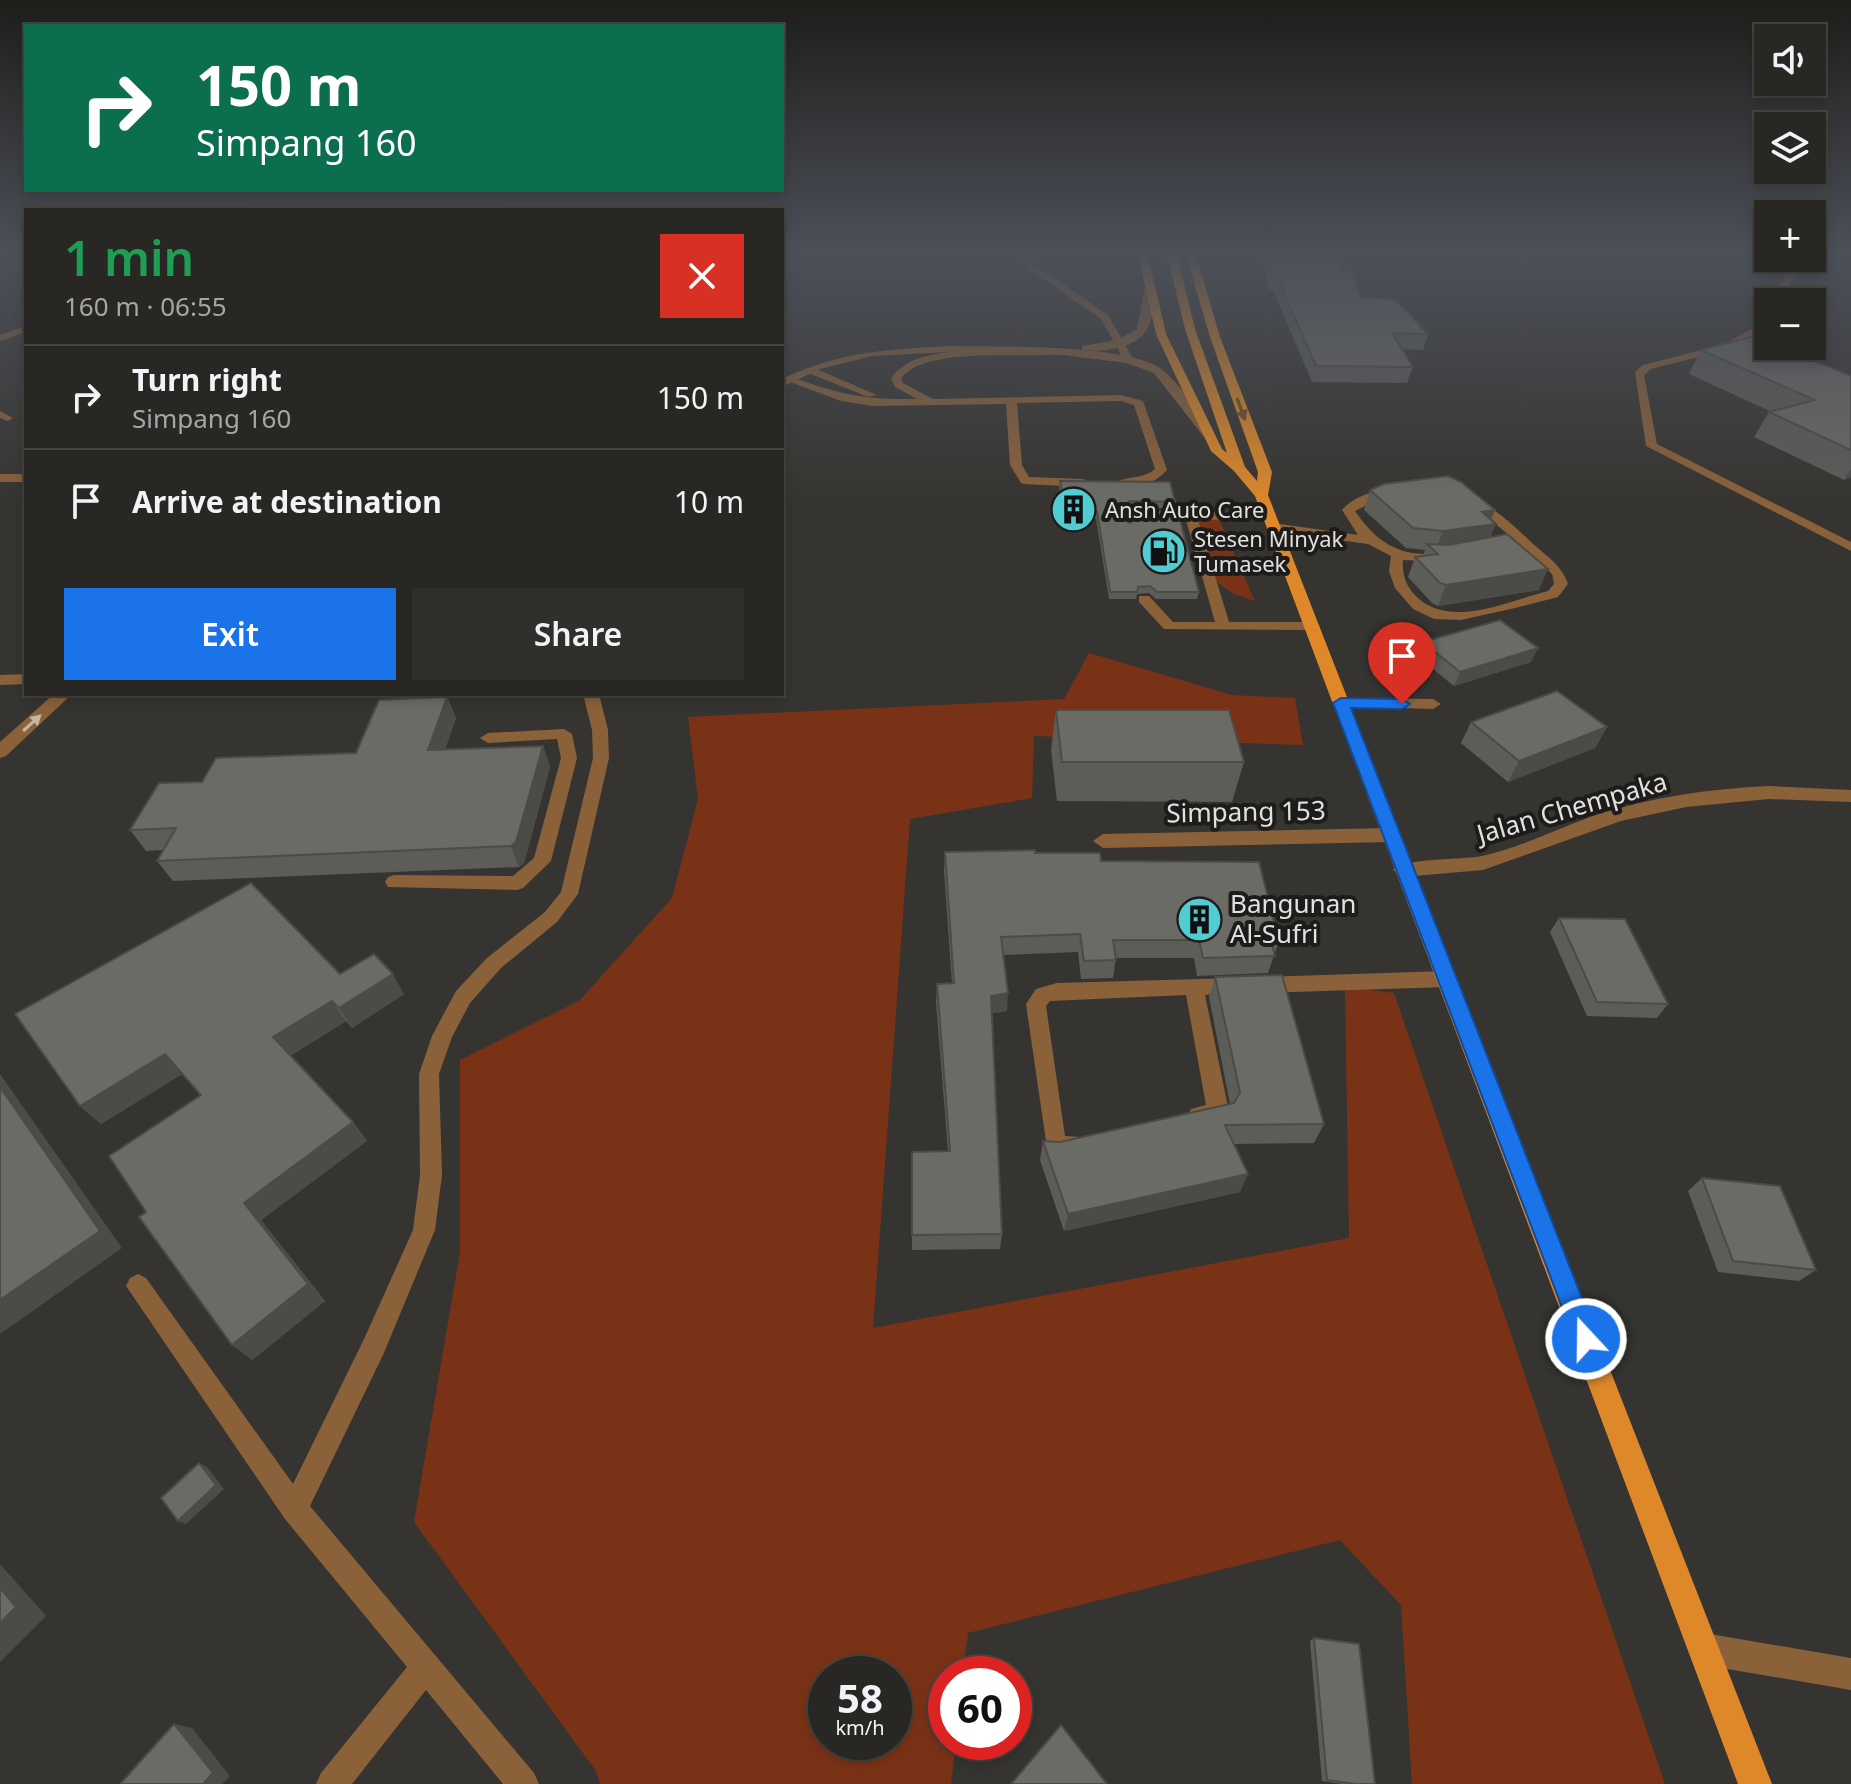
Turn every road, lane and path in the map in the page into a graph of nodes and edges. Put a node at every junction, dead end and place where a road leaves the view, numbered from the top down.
1 (1116, 338) edge
2 (1131, 338) edge
3 (1163, 338) edge
4 (1193, 338) edge
5 (1215, 338) edge
6 (1742, 338) edge
7 (1119, 343) junction
8 (1058, 352) junction
9 (1129, 360) junction
10 (810, 370) junction
11 (786, 382) edge
12 (1011, 400) junction
13 (935, 403) junction
14 (906, 404) junction
15 (1208, 434) junction
16 (1239, 468) junction
17 (0, 478) edge
18 (24, 478) edge
19 (1099, 483) edge
20 (1112, 483) edge
21 (1267, 512) junction
22 (1191, 516) junction
23 (1130, 523) edge
24 (1370, 540) junction
25 (1522, 541) junction
26 (1851, 547) edge
27 (1397, 557) junction
28 (1144, 599) dead end
29 (1223, 626) junction
30 (1313, 626) junction
31 (24, 679) edge
32 (0, 680) edge
33 (62, 696) edge
34 (591, 696) edge
35 (1341, 703) junction
36 (1433, 704) dead end
37 (488, 738) dead end
38 (601, 746) junction
39 (567, 748) junction
40 (0, 752) edge
41 (1851, 796) edge
42 (1390, 835) junction
43 (1103, 841) dead end
44 (579, 860) junction
45 (542, 861) junction
46 (1403, 870) junction
47 (394, 882) dead end
48 (1446, 979) junction
49 (1194, 987) junction
50 (1174, 1122) edge
51 (1085, 1142) edge
52 (138, 1286) dead end
53 (295, 1509) junction
54 (1704, 1649) junction
55 (426, 1667) junction
56 (1851, 1674) edge
57 (332, 1784) edge
58 (523, 1784) edge
59 (1755, 1784) edge

1 - 7 lane
2 - 7 street
3 - 15 main road
4 - 16 main road
5 -> 21 main road
6 - 26 lane
7 - 8 street
7 - 9 lane
8 - 9 street
8 - 10 street
8 - 13 lane
9 - 15 street
10 - 11 street
10 - 14 lane
11 - 14 lane
12 - 13 lane
12 - 19 lane
12 - 20 lane
13 - 14 lane
15 - 16 main road
16 - 21 main road
17 - 18 lane
21 - 22 lane
21 - 24 lane
21 - 30 main road
22 - 23 lane
22 - 29 lane
24 - 25 lane
24 - 27 lane
25 - 27 lane
25 - 27 lane
28 - 29 lane
29 - 30 lane
30 - 35 main road
31 - 32 street
40 -> 33 street
34 - 38 lane
35 - 36 lane
35 - 42 main road
37 - 39 lane
38 - 39 lane
38 - 44 lane
39 - 45 lane
41 - 46 street, Jalan Chempaka
42 - 43 street, Simpang 153
42 - 46 main road
44 - 45 lane
44 - 53 lane
45 - 47 lane
46 - 48 main road
48 - 49 lane
48 - 54 main road
49 - 50 lane
49 - 51 lane
52 - 53 lane
53 - 55 lane
54 - 56 street
54 - 59 main road
55 - 57 lane
55 - 58 lane

